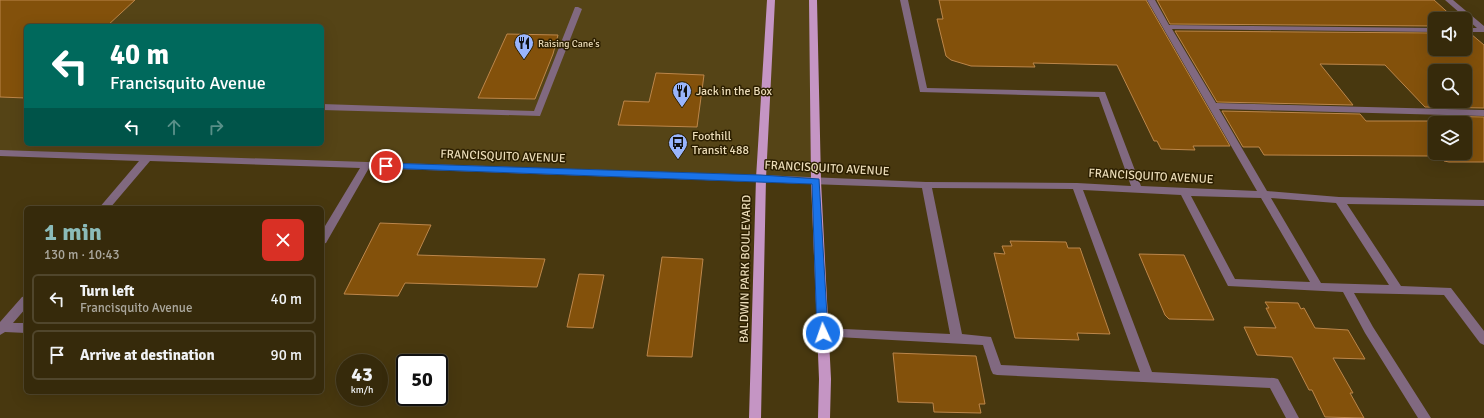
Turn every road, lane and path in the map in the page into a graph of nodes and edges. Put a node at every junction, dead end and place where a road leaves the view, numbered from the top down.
1 (771, 0) edge
2 (813, 0) edge
3 (904, 0) edge
4 (1151, 0) edge
5 (1449, 0) edge
6 (578, 9) dead end
7 (1167, 27) junction
8 (1428, 30) edge
9 (1472, 30) edge
10 (1484, 30) edge
11 (1213, 106) junction
12 (324, 107) edge
13 (1484, 113) edge
14 (0, 153) edge
15 (147, 158) junction
16 (366, 165) junction
17 (761, 178) junction
18 (816, 181) junction
19 (926, 185) junction
20 (1077, 186) junction
21 (1137, 189) junction
22 (1184, 192) junction
23 (1264, 194) junction
24 (1340, 200) junction
25 (1484, 203) edge
26 (106, 206) edge
27 (324, 237) edge
28 (1318, 287) junction
29 (1346, 288) junction
30 (1398, 290) junction
31 (24, 302) edge
32 (24, 328) edge
33 (1, 329) edge
34 (823, 333) junction
35 (957, 339) junction
36 (1484, 340) edge
37 (1148, 377) junction
38 (755, 418) edge
39 (824, 418) edge
40 (1293, 418) edge
41 (1425, 418) edge

1 - 17 main road, BALDWIN PARK BOULEVARD
2 - 18 main road
3 - 21 street
4 - 7 street
5 - 10 street
6 - 12 street
7 - 8 street
7 - 11 street
9 - 10 street
11 - 13 street
11 - 23 street
14 - 15 street, FRANCISQUITO AVENUE
15 - 16 street, FRANCISQUITO AVENUE
15 - 26 street
16 - 17 street, FRANCISQUITO AVENUE
16 - 27 street
17 - 18 street, FRANCISQUITO AVENUE
17 - 38 main road, BALDWIN PARK BOULEVARD
18 - 19 street, FRANCISQUITO AVENUE
18 - 34 main road
19 - 20 street, FRANCISQUITO AVENUE
19 - 35 street
20 - 21 street, FRANCISQUITO AVENUE
20 - 37 street
21 - 22 street, FRANCISQUITO AVENUE
22 - 23 street, FRANCISQUITO AVENUE
22 - 28 street
23 - 24 street, FRANCISQUITO AVENUE
23 - 28 street
24 - 25 street, FRANCISQUITO AVENUE
24 - 30 street
28 - 29 street
29 - 30 street
29 - 41 street
30 - 36 street
31 - 33 street
32 - 33 street
34 - 35 street
34 - 39 main road
35 - 37 street
37 - 40 street

